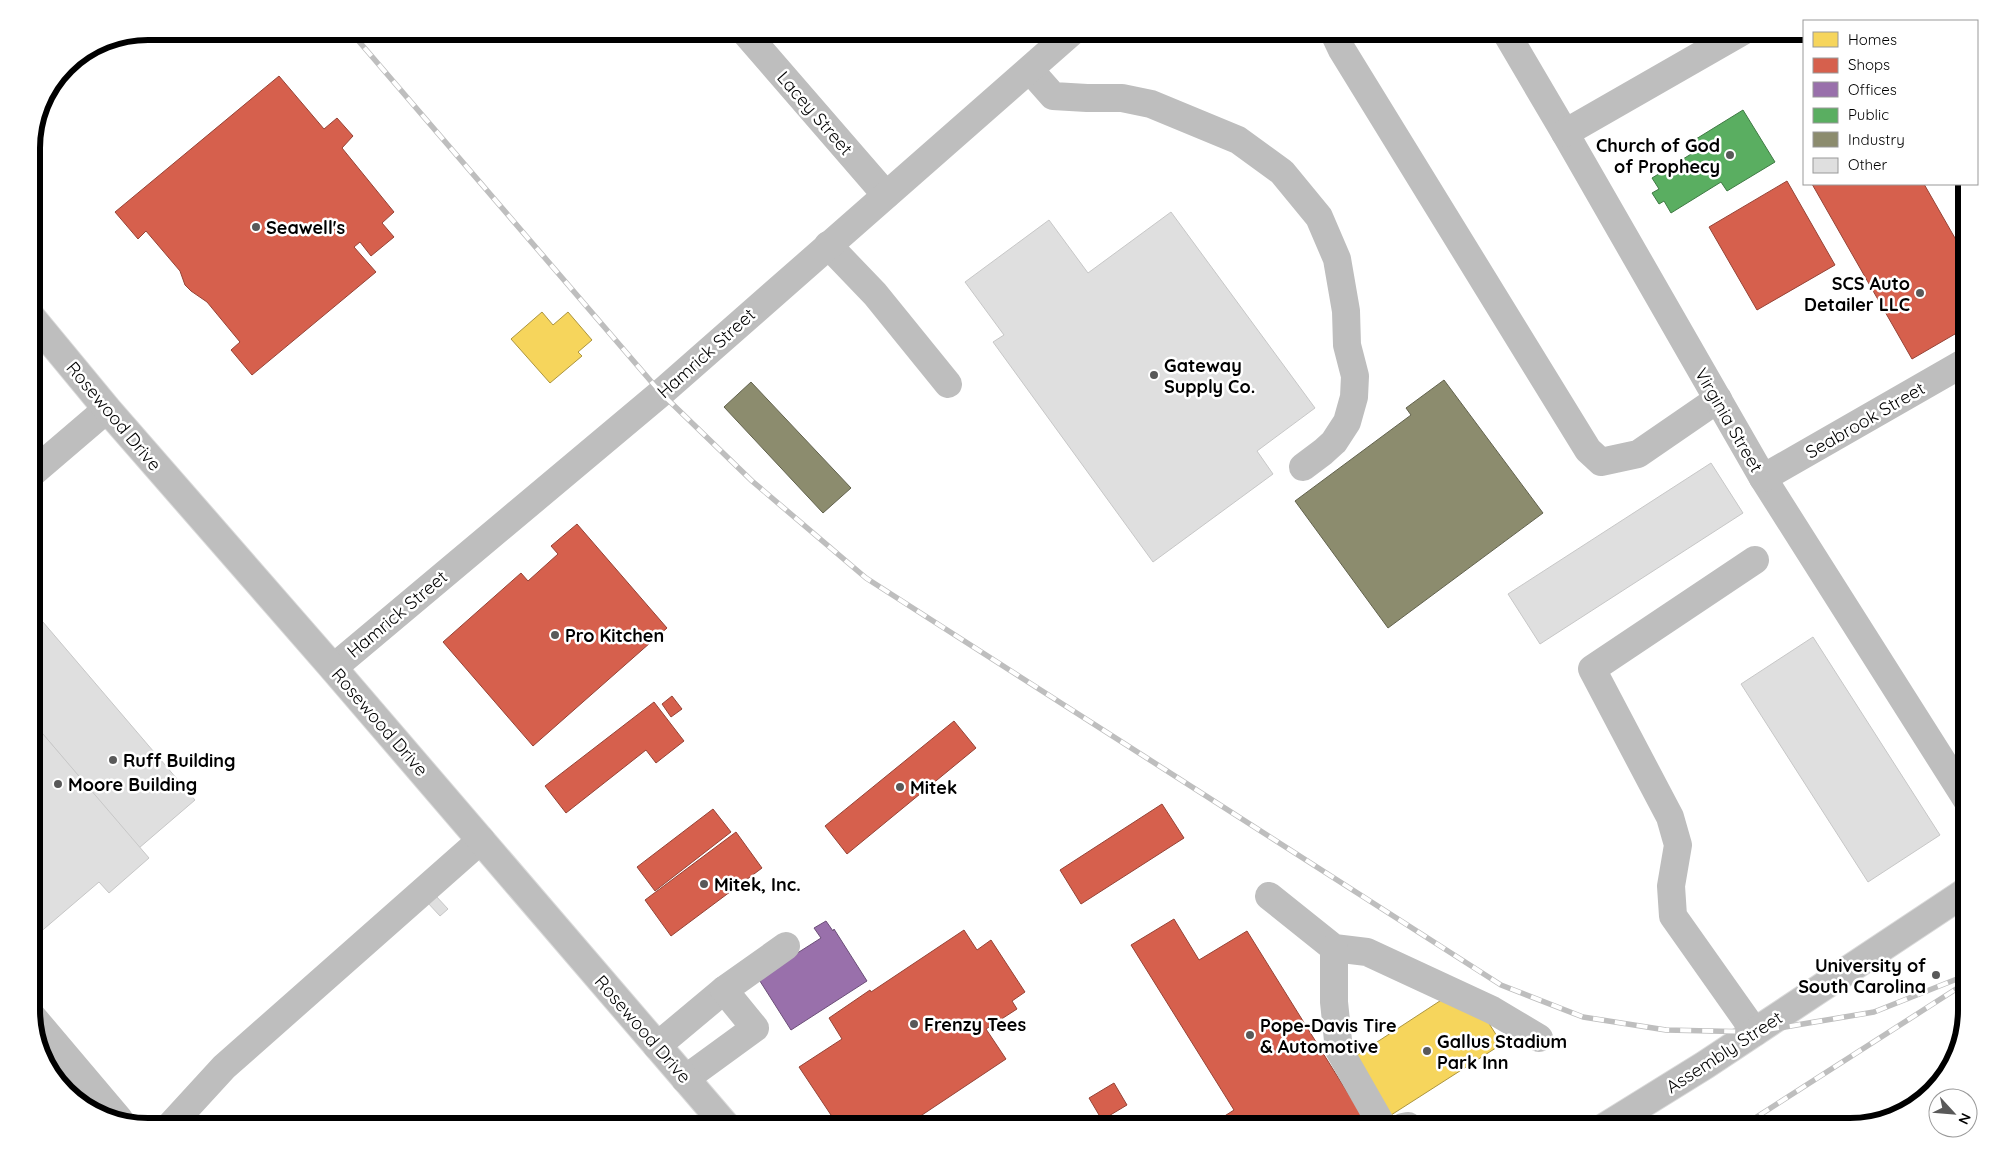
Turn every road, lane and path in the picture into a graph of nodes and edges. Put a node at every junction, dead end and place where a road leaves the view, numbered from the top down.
1 (752, 40) edge
2 (1063, 40) edge
3 (1338, 40) edge
4 (1510, 40) edge
5 (1727, 40) edge
6 (1030, 70) junction
7 (1565, 133) junction
8 (886, 195) junction
9 (828, 245) junction
10 (40, 327) edge
11 (1958, 366) edge
12 (948, 384) dead end
13 (1718, 399) junction
14 (107, 409) junction
15 (40, 467) edge
16 (1303, 467) dead end
17 (1763, 478) junction
18 (1755, 560) dead end
19 (333, 668) junction
20 (1958, 786) edge
21 (481, 840) junction
22 (1269, 896) dead end
23 (1958, 897) edge
24 (786, 946) dead end
25 (1334, 948) junction
26 (724, 990) junction
27 (42, 1026) edge
28 (1755, 1032) junction
29 (1540, 1038) dead end
30 (657, 1046) junction
31 (685, 1079) junction
32 (113, 1112) edge
33 (176, 1118) edge
34 (719, 1118) edge
35 (1392, 1118) edge
36 (1620, 1118) edge

1 - 8 street, Lacey Street
2 - 6 street, Hamrick Street
3 - 13 street
4 - 7 street, Virginia Street
5 - 7 street
6 - 8 street, Hamrick Street
6 - 16 street
7 - 13 street, Virginia Street
8 - 9 street, Hamrick Street
9 - 12 street
9 - 19 street, Hamrick Street
10 - 14 street, Rosewood Drive
11 - 17 street, Seabrook Street
13 - 17 street, Virginia Street
14 - 15 street
14 - 19 street, Rosewood Drive
17 - 20 street, Virginia Street
18 - 28 street
19 - 21 street, Rosewood Drive
21 - 30 street, Rosewood Drive
21 - 33 street
22 - 25 street
23 - 28 street, Assembly Street
24 - 26 street
25 - 29 street
25 - 35 street
26 - 30 street
26 - 31 street
27 - 32 street
28 - 36 street, Assembly Street
30 - 31 street, Rosewood Drive
31 - 34 street, Rosewood Drive

